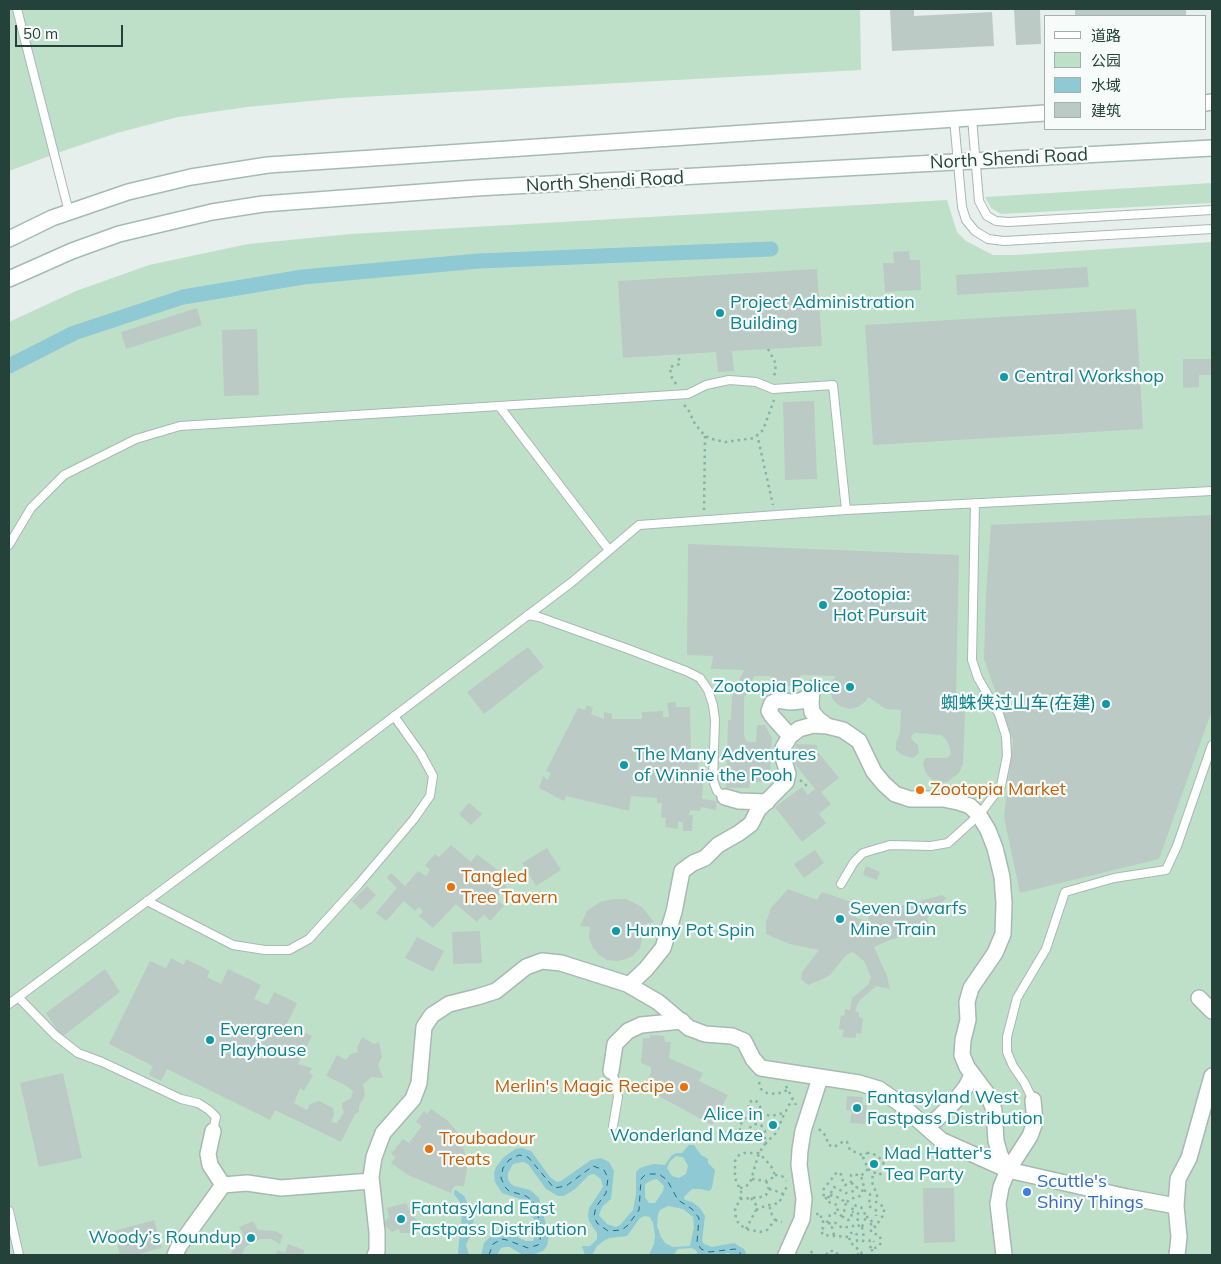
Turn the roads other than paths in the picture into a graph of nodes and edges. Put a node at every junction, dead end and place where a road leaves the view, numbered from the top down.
1 (17, 9) edge
2 (1044, 113) edge
3 (972, 118) junction
4 (954, 119) junction
5 (1212, 148) edge
6 (975, 161) junction
7 (958, 162) junction
8 (1212, 210) edge
9 (69, 212) junction
10 (1212, 229) edge
11 (9, 239) edge
12 (9, 279) edge
13 (499, 406) junction
14 (1212, 491) edge
15 (975, 503) junction
16 (846, 510) junction
17 (9, 545) edge
18 (609, 550) junction
19 (528, 615) junction
20 (394, 716) junction
21 (827, 726) junction
22 (790, 736) junction
23 (1212, 746) edge
24 (725, 797) joint
25 (767, 802) junction
26 (979, 815) junction
27 (841, 884) dead end
28 (147, 901) junction
29 (629, 985) junction
30 (18, 997) junction
31 (1199, 998) dead end
32 (9, 1004) edge
33 (1212, 1011) edge
34 (682, 1021) junction
35 (611, 1072) joint
36 (972, 1076) junction
37 (1212, 1076) edge
38 (820, 1078) junction
39 (1033, 1100) joint
40 (925, 1125) junction
41 (612, 1126) dead end
42 (213, 1131) joint
43 (1008, 1170) junction
44 (371, 1181) junction
45 (223, 1185) junction
46 (1176, 1206) junction
47 (9, 1211) edge
48 (179, 1252) edge
49 (19, 1255) edge
50 (374, 1255) edge
51 (786, 1255) edge
52 (1004, 1255) edge
53 (1177, 1255) edge

1 - 9 lane
2 - 3 street
3 - 4 street
3 - 6 lane
4 - 7 lane
4 - 9 street
5 - 6 street, North Shendi Road
6 - 7 street, North Shendi Road
6 - 8 lane
7 - 10 lane
7 - 12 street, North Shendi Road
9 - 11 street
13 - 16 lane
13 - 17 lane
13 - 18 lane
14 - 15 lane
15 - 16 lane
15 - 26 lane
16 - 18 lane
18 - 19 lane
19 - 20 lane
19 - 24 lane
20 - 28 lane
20 - 28 lane
21 - 22 street
21 - 22 street
21 - 26 street
22 - 25 street
23 - 39 lane
24 - 25 street
25 - 29 street
26 - 27 lane
26 - 36 street
28 - 30 lane
29 - 34 street
29 - 44 street
30 - 32 lane
30 - 42 lane
31 - 33 street
34 - 35 street
34 - 38 street
35 - 41 lane
36 - 40 street
36 - 43 street
37 - 46 street
38 - 40 street
38 - 51 street
39 - 43 street
40 - 43 street
42 - 45 street
43 - 46 street
43 - 52 street
44 - 45 street
44 - 50 street
45 - 48 street
46 - 53 street
47 - 49 lane

